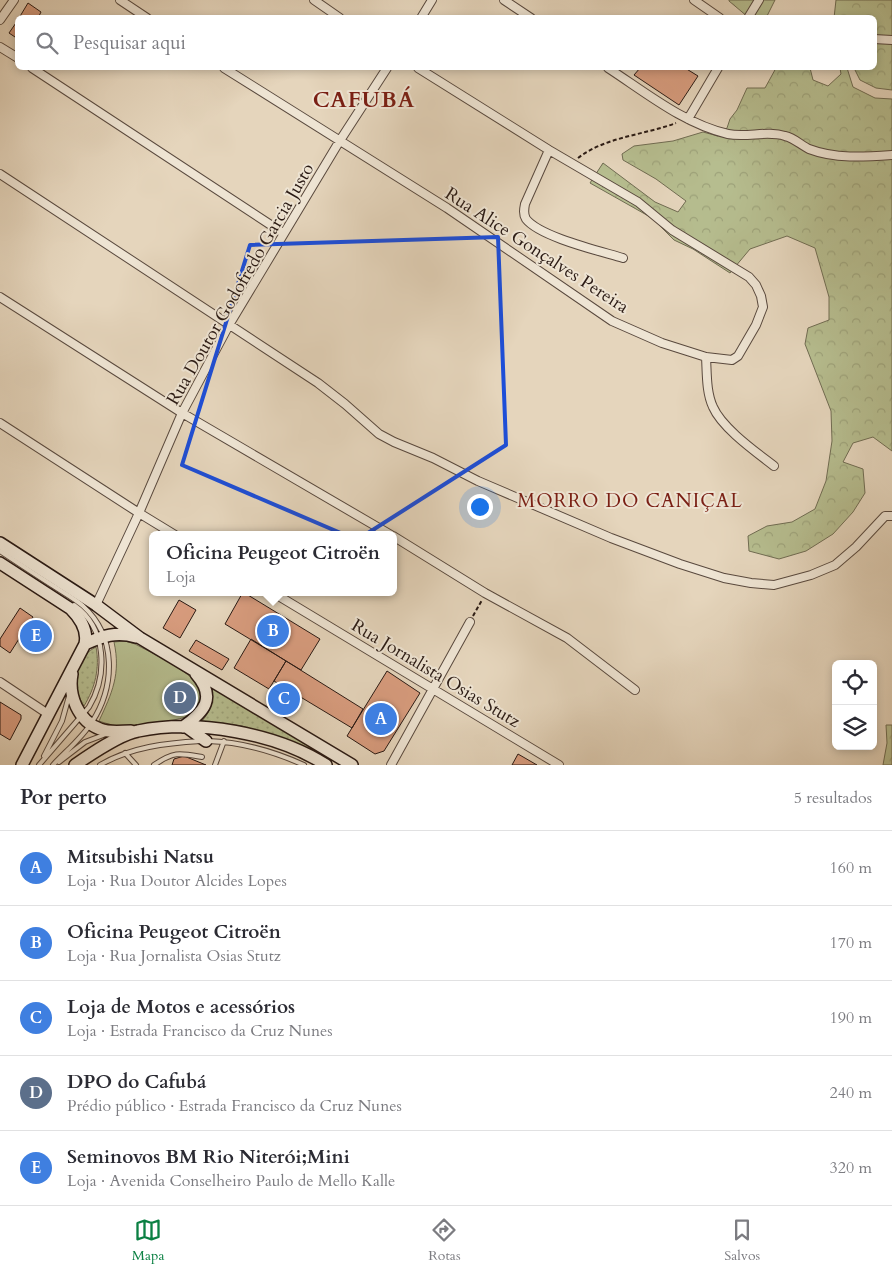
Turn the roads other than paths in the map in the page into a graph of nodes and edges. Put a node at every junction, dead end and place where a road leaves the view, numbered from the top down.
1 (14, 0) edge
2 (120, 0) edge
3 (314, 0) edge
4 (432, 0) edge
5 (504, 0) edge
6 (694, 0) edge
7 (758, 0) edge
8 (142, 15) edge
9 (336, 15) edge
10 (423, 15) edge
11 (526, 15) edge
12 (716, 15) edge
13 (750, 15) edge
14 (0, 20) edge
15 (877, 40) edge
16 (892, 40) edge
17 (0, 46) edge
18 (15, 56) edge
19 (35, 70) edge
20 (227, 70) edge
21 (387, 70) edge
22 (421, 70) edge
23 (611, 70) edge
24 (717, 70) edge
25 (688, 119) junction
26 (339, 142) junction
27 (549, 150) junction
28 (892, 155) edge
29 (0, 174) edge
30 (284, 233) junction
31 (623, 258) dead end
32 (0, 297) edge
33 (229, 324) junction
34 (706, 357) junction
35 (182, 413) junction
36 (0, 423) edge
37 (774, 466) dead end
38 (139, 513) junction
39 (892, 516) edge
40 (168, 531) edge
41 (385, 531) edge
42 (397, 538) edge
43 (0, 543) edge
44 (0, 552) edge
45 (0, 557) edge
46 (0, 563) edge
47 (279, 596) edge
48 (96, 605) junction
49 (470, 622) road end
50 (100, 637) junction
51 (140, 638) junction
52 (85, 644) junction
53 (74, 665) junction
54 (192, 669) junction
55 (0, 682) edge
56 (433, 688) junction
57 (71, 689) junction
58 (635, 690) dead end
59 (48, 714) junction
60 (86, 720) junction
61 (185, 727) junction
62 (137, 731) junction
63 (114, 732) junction
64 (206, 741) junction
65 (224, 742) junction
66 (125, 754) junction
67 (202, 757) dead end
68 (22, 765) edge
69 (39, 765) edge
70 (54, 765) edge
71 (75, 765) edge
72 (100, 765) edge
73 (136, 765) edge
74 (154, 765) edge
75 (215, 765) edge
76 (304, 765) edge
77 (326, 765) edge
78 (352, 765) edge
79 (390, 765) edge
80 (559, 765) edge

1 - 14 street
2 - 8 street
3 - 9 street
4 - 10 street
5 - 11 street
6 - 12 street
7 - 13 street
15 - 16 street
17 - 18 street
19 - 30 street
20 - 26 street, Rua Alice Gonçalves Pereira
21 - 26 street, Rua Doutor Godofredo Garcia Justo
22 - 27 street
23 - 25 street
24 - 25 street
25 - 28 street
26 - 30 street, Rua Doutor Godofredo Garcia Justo
26 - 34 street, Rua Alice Gonçalves Pereira
27 - 31 street
27 - 34 street, Rua Alice Gonçalves Pereira
29 - 33 street
30 - 33 street, Rua Doutor Godofredo Garcia Justo
32 - 35 street
33 - 35 street, Rua Doutor Godofredo Garcia Justo
33 - 39 street
34 - 37 street
35 - 38 street, Rua Doutor Godofredo Garcia Justo
35 - 41 street
36 - 38 street
38 - 40 street
38 - 48 street, Rua Doutor Godofredo Garcia Justo
42 - 58 street
43 - 48 main road
44 - 50 lane
45 - 50 lane
46 - 52 main road
47 - 56 street, Rua Jornalista Osias Stutz
48 - 51 main road
49 - 56 street
50 - 51 main road
50 - 52 main road
50 - 60 lane
50 - 60 lane
51 - 54 main road
52 - 53 main road
53 - 57 main road
53 - 59 main road
54 - 61 main road
54 - 78 main road
55 - 59 street
56 - 79 street
56 - 80 street, Rua Jornalista Osias Stutz
57 - 60 main road
57 - 69 lane
59 - 68 main road
60 - 63 main road
60 - 69 lane
60 - 70 lane
61 - 62 main road
61 - 64 main road
61 - 77 main road
62 - 63 main road
62 - 71 main road
63 - 70 lane
64 - 65 lane
64 - 66 lane
65 - 75 lane
65 - 76 lane
66 - 72 lane
66 - 73 lane
67 - 74 lane

